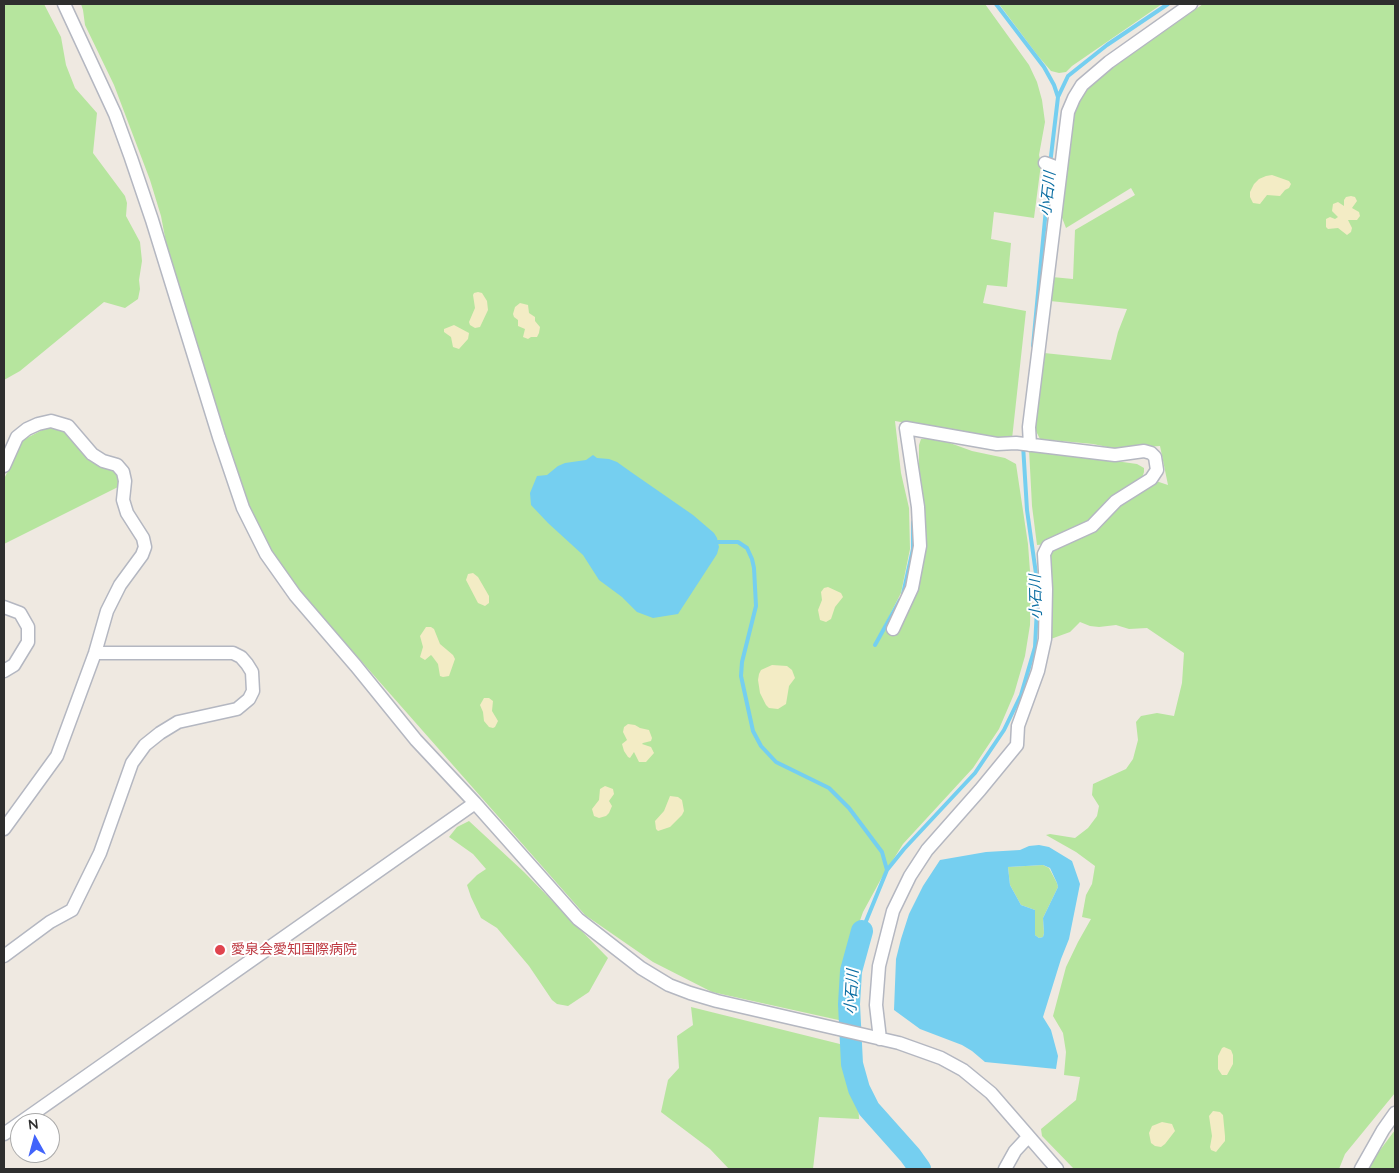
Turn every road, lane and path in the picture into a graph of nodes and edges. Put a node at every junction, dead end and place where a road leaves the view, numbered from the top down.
1 (64, 4) edge
2 (1191, 4) edge
3 (1024, 444) junction
4 (4, 466) edge
5 (4, 607) edge
6 (893, 629) dead end
7 (95, 653) junction
8 (4, 671) edge
9 (475, 803) junction
10 (4, 829) edge
11 (4, 956) edge
12 (880, 1039) junction
13 (1395, 1113) edge
14 (4, 1134) edge
15 (1028, 1137) junction
16 (1005, 1169) edge
17 (1057, 1169) edge
18 (1361, 1169) edge

1 - 9 street
2 - 3 street
3 - 6 street
3 - 12 street
4 - 7 street
5 - 8 street
7 - 10 street
7 - 11 street
9 - 12 street
9 - 14 street
12 - 15 street
13 - 18 street
15 - 16 street
15 - 17 street

